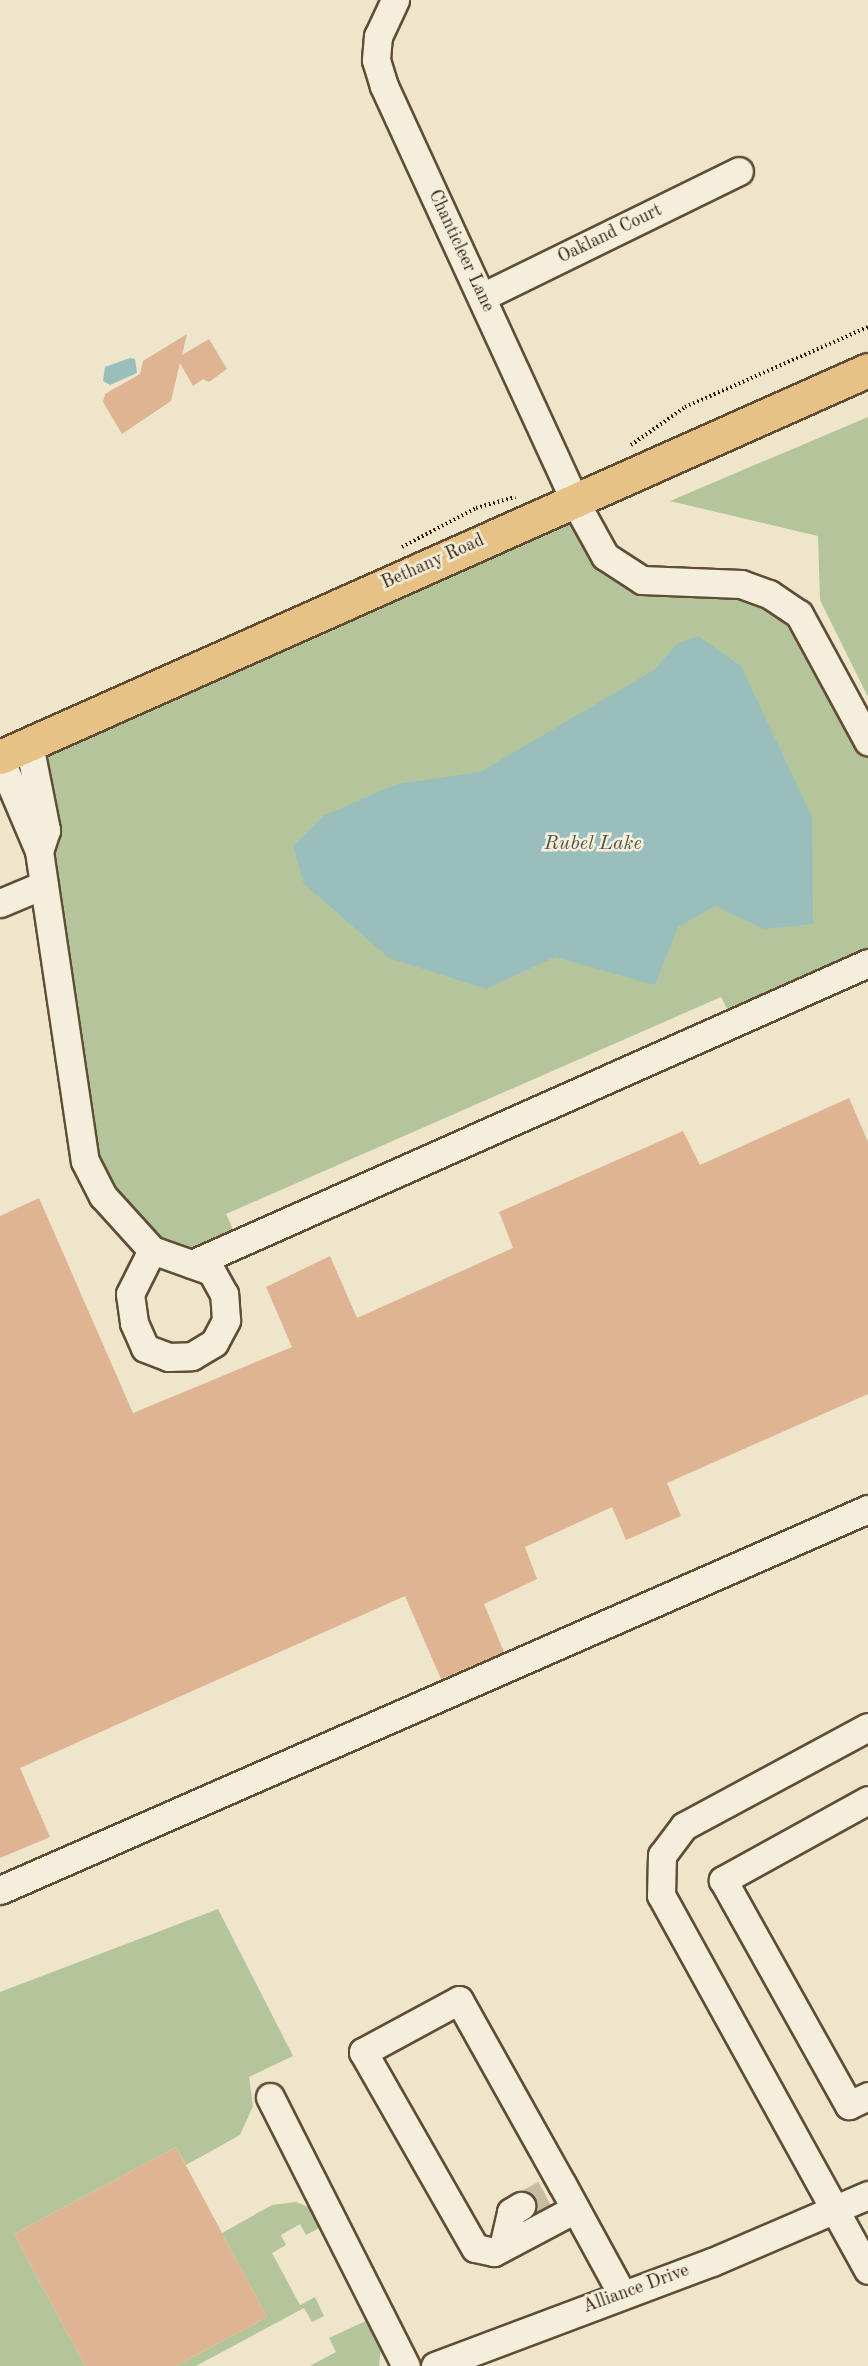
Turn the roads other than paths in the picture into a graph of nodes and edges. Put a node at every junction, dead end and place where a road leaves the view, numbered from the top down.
1 (394, 0) edge
2 (739, 171) dead end
3 (482, 297) junction
4 (868, 370) edge
5 (574, 500) junction
6 (868, 741) edge
7 (10, 754) edge
8 (43, 885) junction
9 (0, 903) edge
10 (868, 963) edge
11 (152, 1250) junction
12 (192, 1264) junction
13 (868, 1509) edge
14 (868, 1727) edge
15 (868, 1800) edge
16 (0, 1890) edge
17 (868, 2096) edge
18 (270, 2097) dead end
19 (868, 2195) edge
20 (521, 2206) tunnel mouth
21 (575, 2209) junction
22 (837, 2212) junction
23 (503, 2247) junction
24 (868, 2270) edge
25 (622, 2294) junction
26 (406, 2366) edge
27 (435, 2366) edge

1 - 3 street, Chanticleer Lane
2 - 3 street, Oakland Court
3 - 5 street, Chanticleer Lane
4 - 5 main road, Bethany Road
5 - 6 street, Chanticleer Lane
5 - 7 main road, Bethany Road
7 - 8 street
8 - 9 street
8 - 11 street
10 - 12 street
11 - 12 street
11 - 12 street
13 - 16 street
14 - 22 street
15 - 17 street
18 - 26 street
19 - 22 street, Alliance Drive
20 - 23 street
21 - 23 street
21 - 23 street
21 - 25 street
22 - 24 street
22 - 25 street, Alliance Drive
25 - 27 street, Alliance Drive

